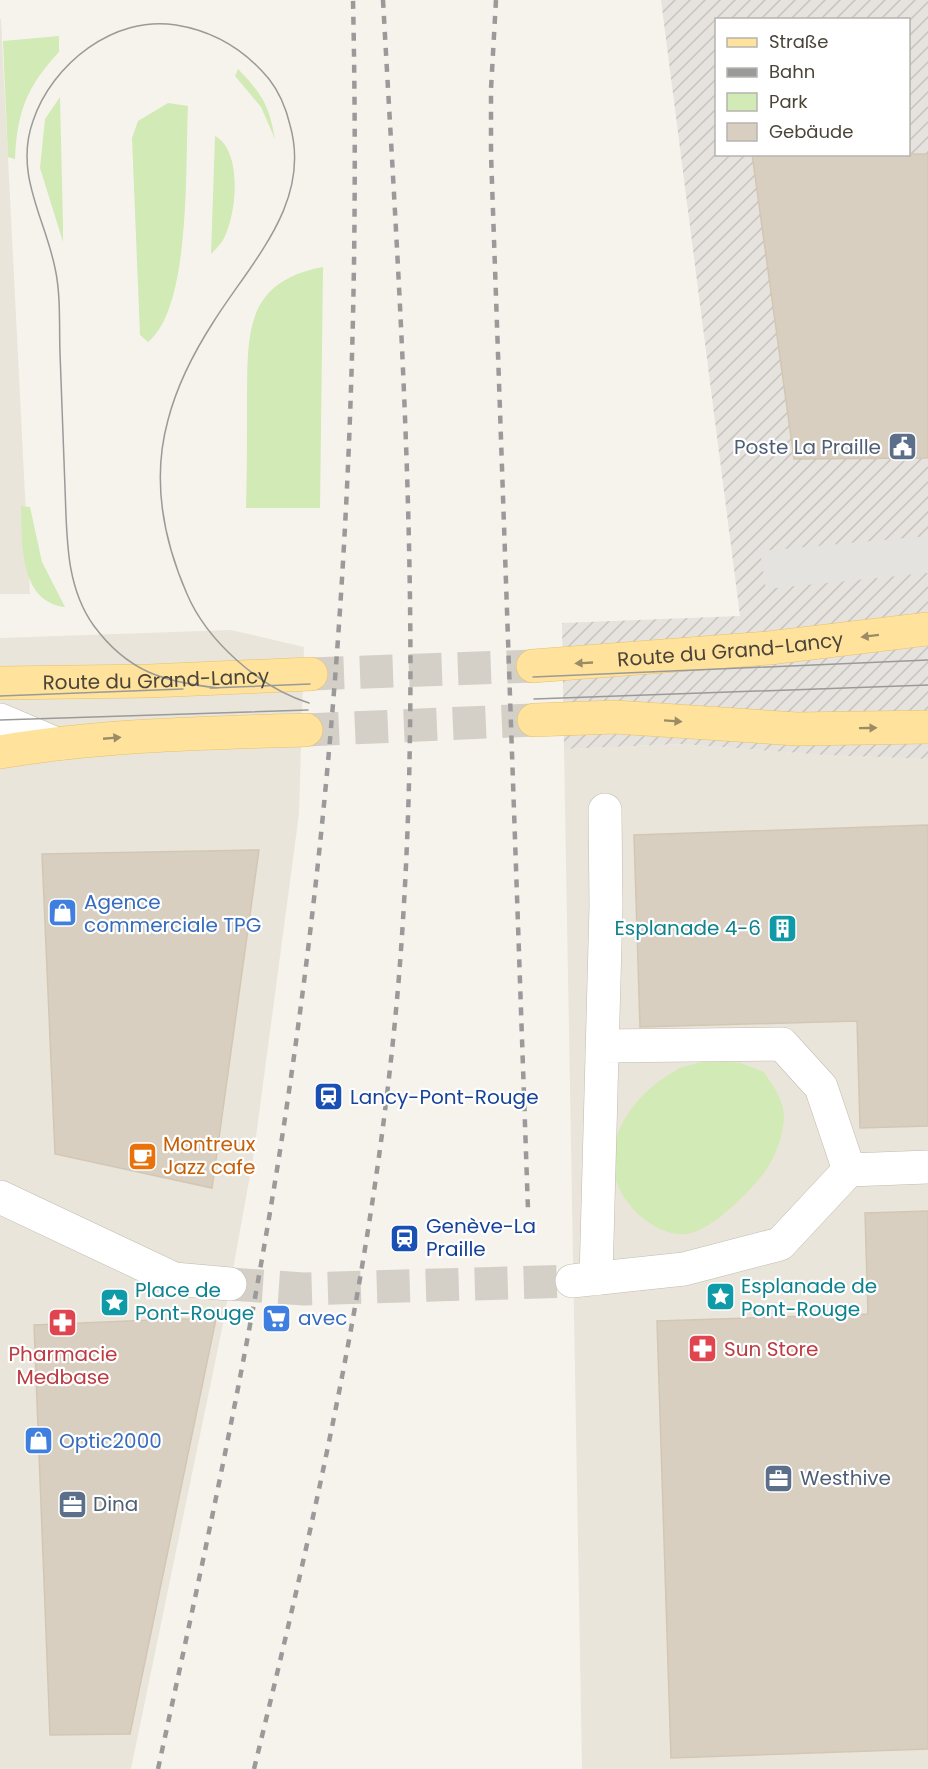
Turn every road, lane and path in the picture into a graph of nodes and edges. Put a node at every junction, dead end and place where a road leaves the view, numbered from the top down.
1 (928, 629) edge
2 (533, 666) tunnel mouth
3 (311, 674) tunnel mouth
4 (0, 682) edge
5 (0, 720) edge
6 (534, 720) tunnel mouth
7 (928, 727) edge
8 (306, 730) tunnel mouth
9 (54, 743) junction
10 (0, 752) edge
11 (605, 810) dead end
12 (603, 1046) junction
13 (928, 1167) edge
14 (849, 1170) junction
15 (0, 1197) edge
16 (230, 1284) tunnel mouth

1 -> 2 main road, Route du Grand-Lancy
3 - 4 main road, Route du Grand-Lancy
5 - 9 street
6 -> 7 main road
9 -> 8 main road
9 - 10 main road
11 - 12 street
12 - 14 street
12 - 14 street
13 - 14 street
15 - 16 street

